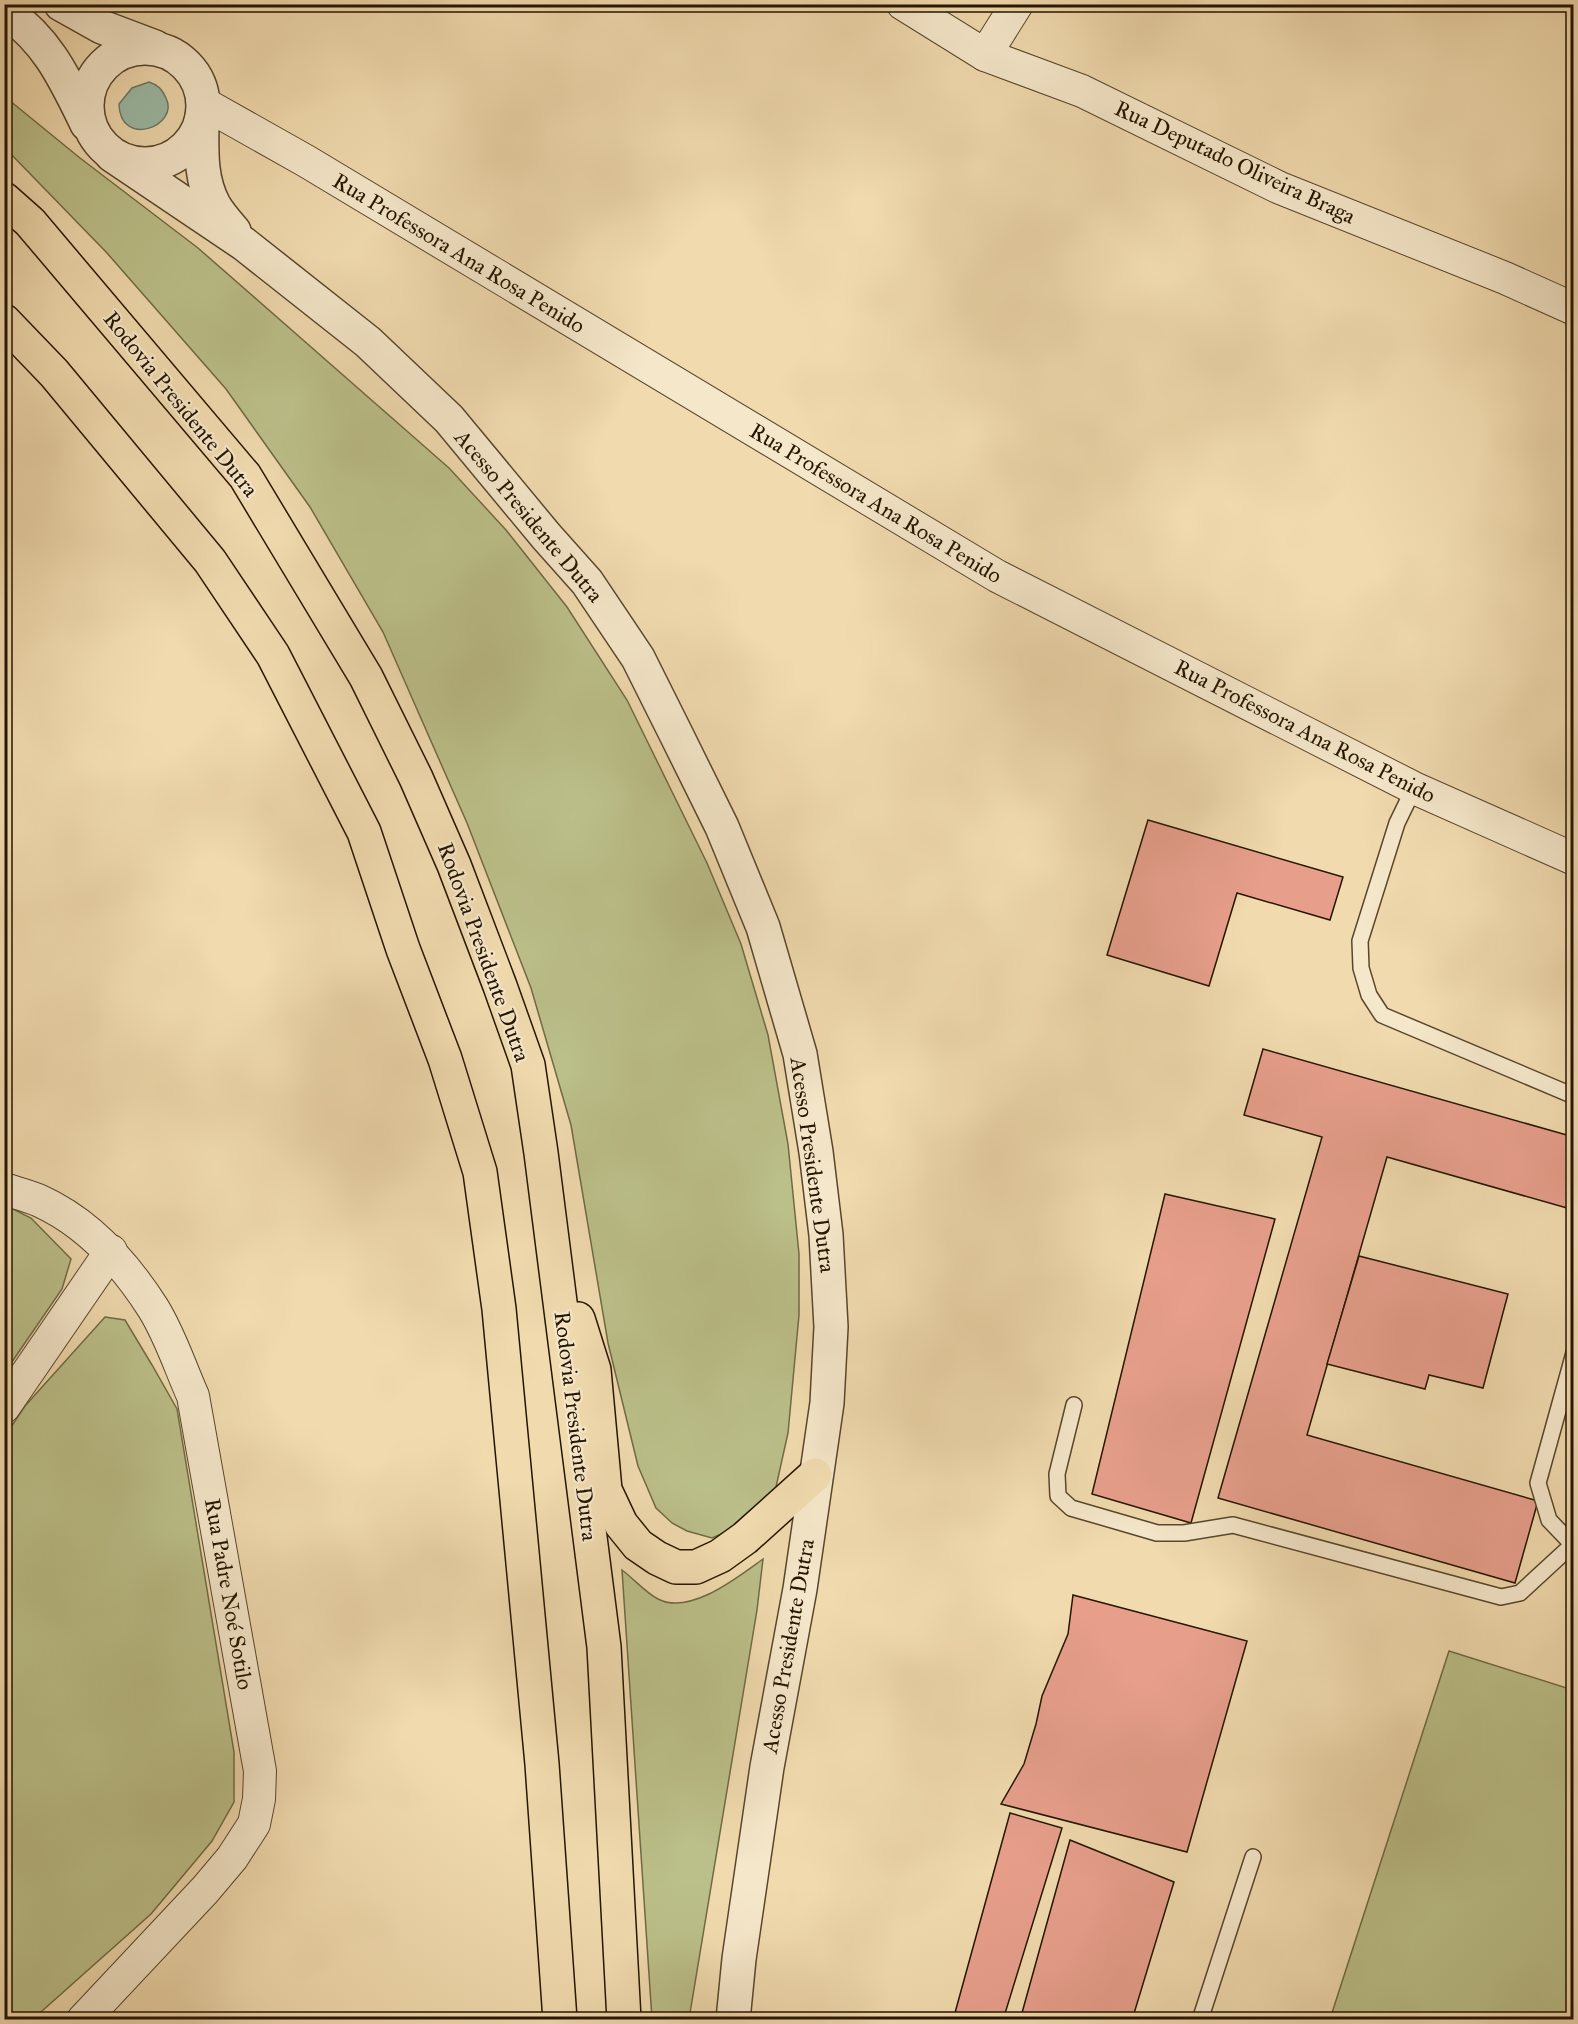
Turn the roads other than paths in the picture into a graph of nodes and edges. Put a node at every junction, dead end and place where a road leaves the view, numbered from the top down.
1 (61, 4) edge
2 (903, 4) edge
3 (1017, 4) edge
4 (4, 11) edge
5 (162, 50) junction
6 (984, 56) junction
7 (203, 110) junction
8 (101, 143) junction
9 (4, 199) edge
10 (244, 244) junction
11 (1574, 309) edge
12 (4, 321) edge
13 (1414, 788) junction
14 (1574, 859) edge
15 (1574, 1096) edge
16 (4, 1189) edge
17 (550, 1226) junction
18 (111, 1251) junction
19 (1574, 1353) edge
20 (1074, 1405) dead end
21 (4, 1407) edge
22 (815, 1475) junction
23 (1572, 1546) edge
24 (1253, 1857) dead end
25 (83, 2019) edge
26 (560, 2019) edge
27 (624, 2019) edge
28 (733, 2019) edge
29 (1200, 2019) edge

1 - 5 street
2 - 6 street, Rua Deputado Oliveira Braga
3 - 6 street
4 - 8 street
5 - 7 street
5 - 8 street
6 - 11 street, Rua Deputado Oliveira Braga
7 - 8 street
7 - 10 street
7 - 13 street, Rua Professora Ana Rosa Penido
8 - 10 street
9 - 17 highway, Rodovia Presidente Dutra
10 - 22 street, Acesso Presidente Dutra
12 - 26 highway
13 - 14 street, Rua Professora Ana Rosa Penido
13 - 15 lane
16 - 18 street, Rua Padre Noé Sotilo
17 - 22 highway
17 - 27 highway, Rodovia Presidente Dutra
18 - 21 street
18 - 25 street, Rua Padre Noé Sotilo
19 - 23 lane
20 - 23 lane
22 - 28 street, Acesso Presidente Dutra
24 - 29 lane

